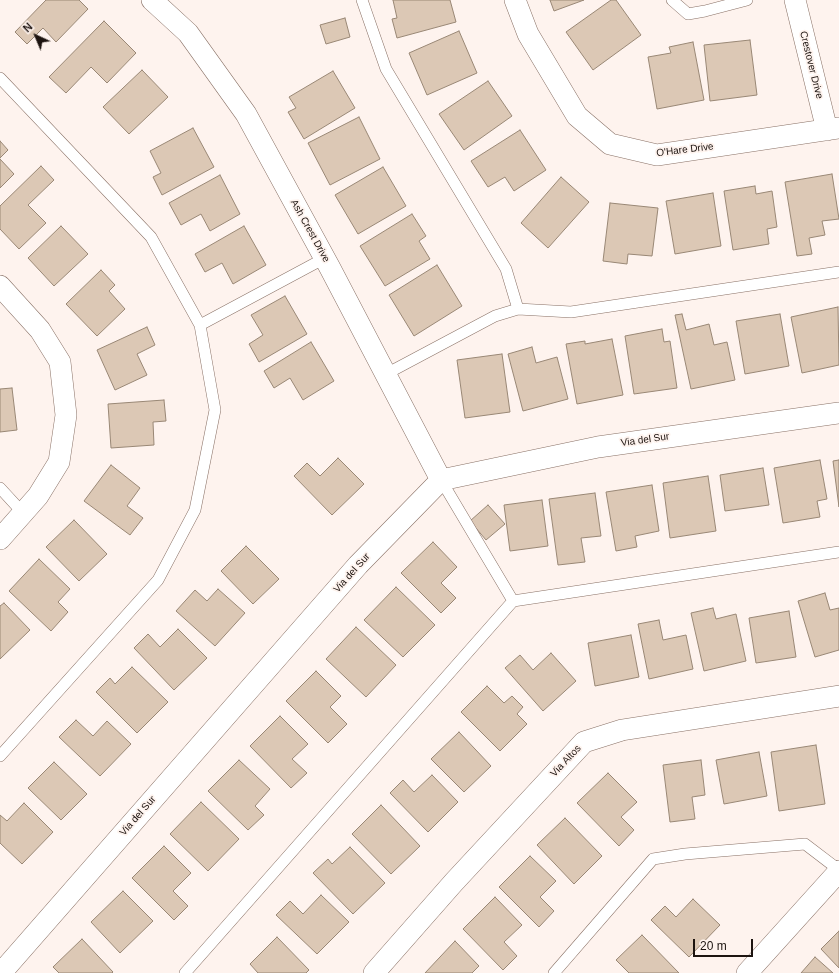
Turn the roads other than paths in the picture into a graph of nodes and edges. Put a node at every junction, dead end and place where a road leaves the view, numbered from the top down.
1 (152, 0) edge
2 (362, 0) edge
3 (515, 0) edge
4 (672, 0) edge
5 (747, 0) edge
6 (795, 0) edge
7 (0, 78) edge
8 (833, 129) edge
9 (325, 258) junction
10 (839, 272) edge
11 (0, 286) edge
12 (518, 309) junction
13 (200, 325) junction
14 (386, 374) junction
15 (839, 413) edge
16 (442, 480) junction
17 (0, 488) edge
18 (23, 512) junction
19 (0, 539) edge
20 (839, 552) edge
21 (513, 601) junction
22 (839, 696) edge
23 (0, 756) edge
24 (839, 870) edge
25 (1, 973) edge
26 (185, 973) edge
27 (374, 973) edge
28 (554, 973) edge
29 (747, 973) edge

1 - 9 street, Ash Crest Drive
2 - 12 lane
3 - 8 street, O'Hare Drive
4 - 5 lane
6 - 8 street, Crestover Drive
7 - 13 lane
9 - 13 lane
9 - 14 street, Ash Crest Drive
10 - 12 lane
11 - 18 street
12 - 14 lane
13 - 23 lane
14 - 16 street, Ash Crest Drive
15 - 16 street, Via del Sur
16 - 21 lane
16 - 25 street, Via del Sur
17 - 18 lane
18 - 19 street
20 - 21 lane
21 - 26 lane
22 - 27 street, Via Altos
24 - 28 lane
24 - 29 street

